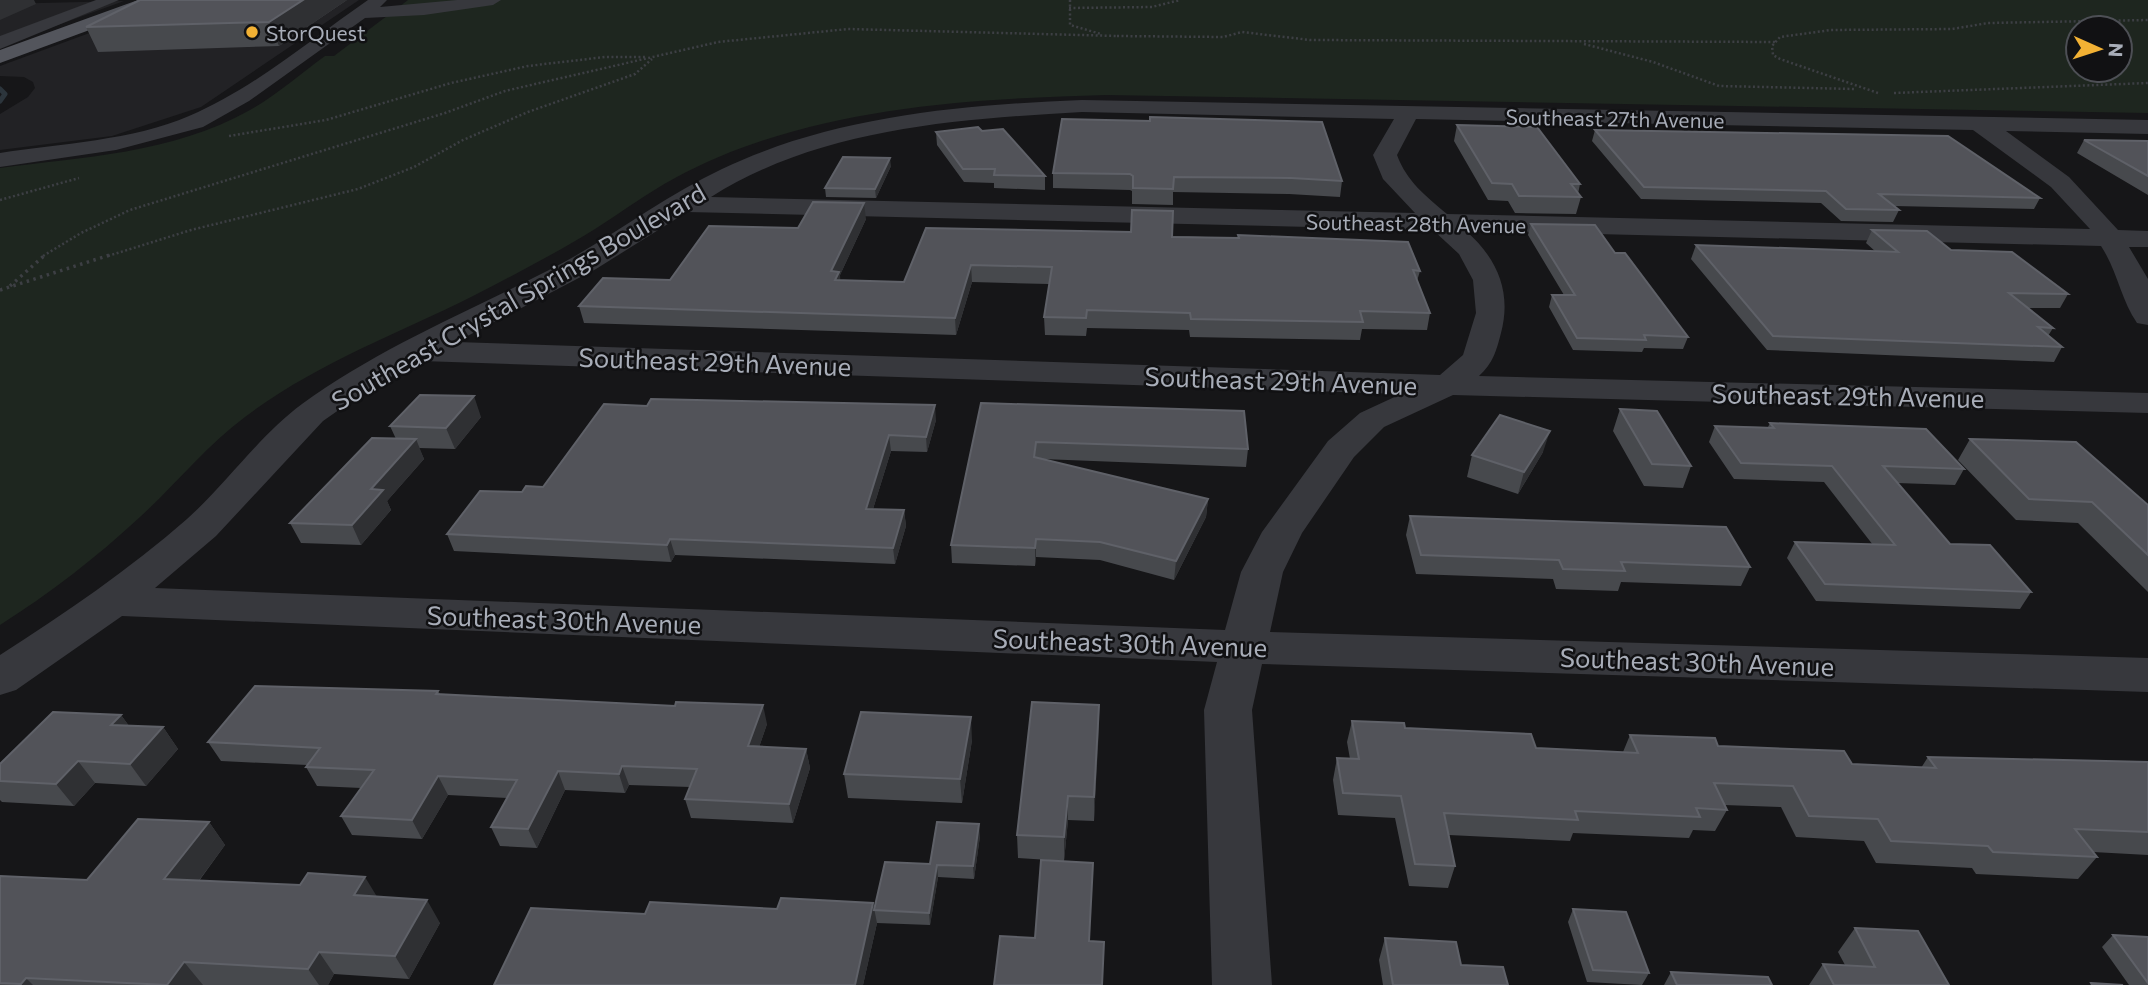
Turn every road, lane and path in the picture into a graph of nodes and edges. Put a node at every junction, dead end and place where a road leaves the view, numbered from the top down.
1 (111, 0) edge
2 (154, 0) edge
3 (493, 0) edge
4 (1070, 0) edge
5 (1180, 0) edge
6 (371, 6) edge
7 (1069, 8) junction
8 (2148, 20) edge
9 (1118, 36) junction
10 (1573, 41) junction
11 (1776, 42) junction
12 (0, 43) edge
13 (0, 57) edge
14 (654, 58) junction
15 (2148, 83) edge
16 (1855, 89) junction
17 (1879, 93) dead end
18 (1893, 93) dead end
19 (1082, 106) joint
20 (1408, 114) junction
21 (1979, 124) junction
22 (2148, 127) edge
23 (222, 138) dead end
24 (0, 160) edge
25 (80, 177) dead end
26 (0, 200) edge
27 (684, 204) junction
28 (1441, 223) junction
29 (2113, 238) junction
30 (2148, 239) edge
31 (10, 286) junction
32 (0, 290) edge
33 (2148, 316) edge
34 (415, 351) junction
35 (1448, 385) junction
36 (2148, 403) edge
37 (113, 601) junction
38 (1244, 647) junction
39 (2148, 675) edge
40 (0, 678) edge
41 (1242, 985) edge

1 - 12 street
2 - 13 main road
3 - 6 street
4 - 7 path
5 - 7 path
6 - 24 street
7 - 9 path
8 - 11 path
9 - 10 path
9 - 14 path
10 - 11 path
10 - 16 path
11 - 16 path
14 - 23 path
14 - 31 path
14 - 31 path
15 - 18 path
16 - 17 path
19 - 20 street, Southeast 27th Avenue
19 - 27 street, Southeast Crystal Springs Boulevard
20 - 21 street, Southeast 27th Avenue
20 - 28 street
21 - 22 street, Southeast 27th Avenue
21 - 29 street
25 - 26 path
27 - 28 street, Southeast 28th Avenue
27 - 34 street, Southeast Crystal Springs Boulevard
28 - 29 street, Southeast 28th Avenue
28 - 35 street
29 - 30 street, Southeast 28th Avenue
29 - 33 street
31 - 32 path
34 - 35 street, Southeast 29th Avenue
34 - 37 street, Southeast Crystal Springs Boulevard
35 - 36 street, Southeast 29th Avenue
35 - 38 street
37 - 38 street, Southeast 30th Avenue
37 - 40 street, Southeast Crystal Springs Boulevard
38 - 39 street, Southeast 30th Avenue
38 - 41 street

